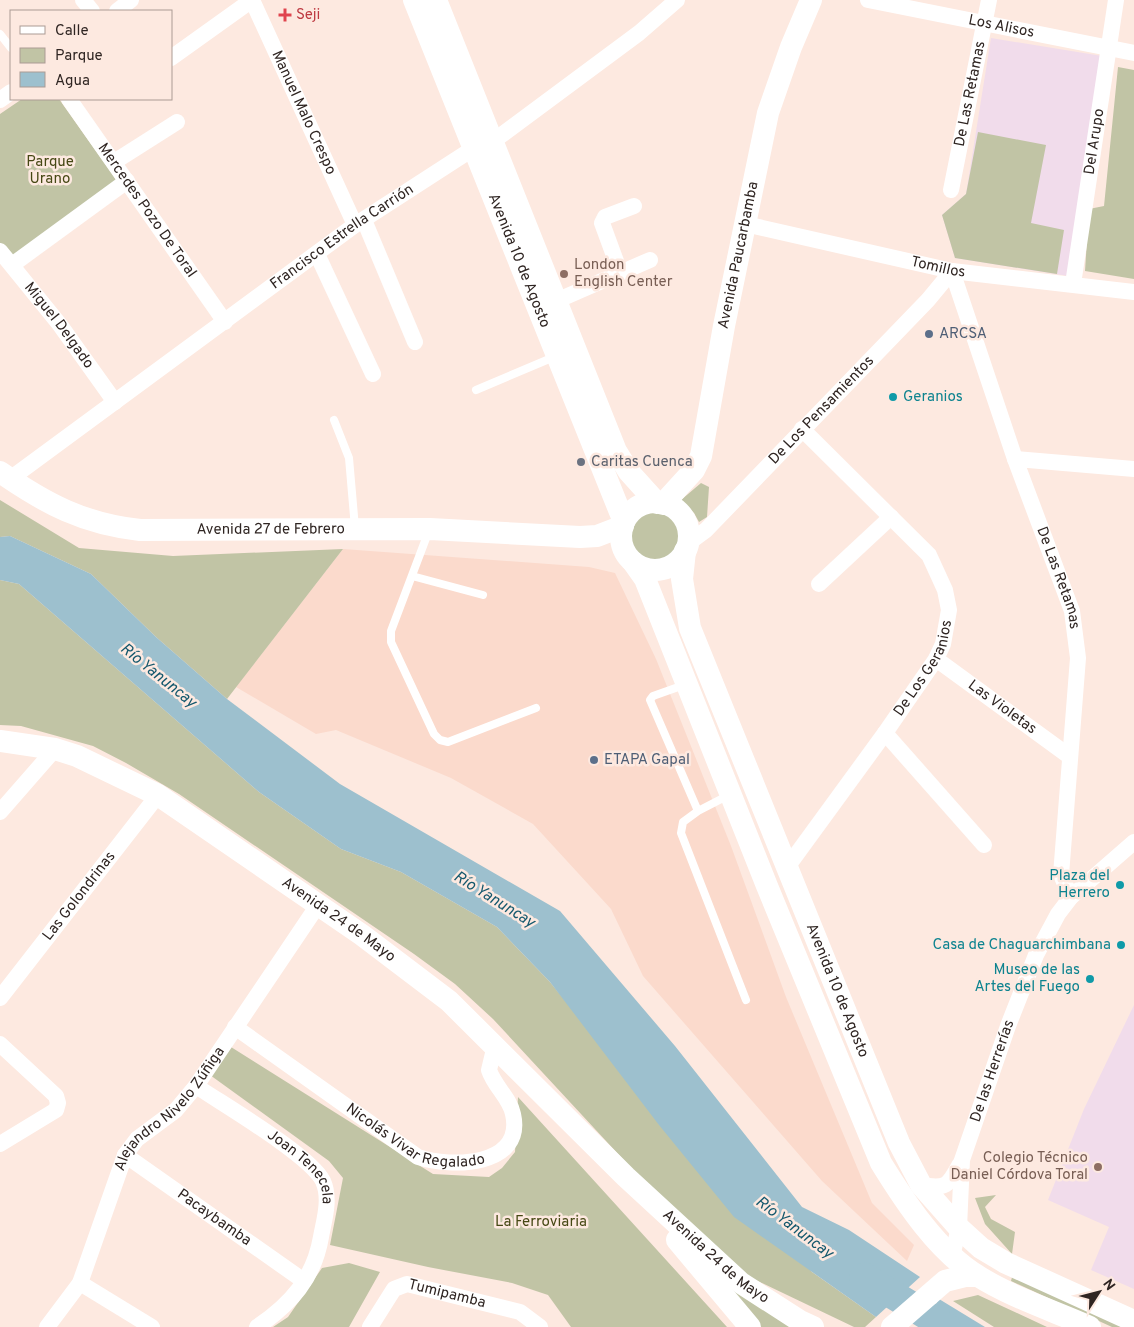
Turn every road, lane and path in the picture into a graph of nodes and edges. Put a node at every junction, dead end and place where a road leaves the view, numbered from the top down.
1 (83, 0) edge
2 (131, 0) edge
3 (252, 0) edge
4 (414, 0) edge
5 (436, 0) edge
6 (677, 0) edge
7 (810, 0) edge
8 (868, 0) edge
9 (990, 0) edge
10 (1116, 0) edge
11 (91, 10) edge
12 (117, 10) edge
13 (986, 24) junction
14 (0, 34) edge
15 (10, 47) edge
16 (1109, 48) junction
17 (1134, 53) edge
18 (172, 57) edge
19 (70, 100) edge
20 (177, 122) dead end
21 (483, 145) junction
22 (114, 162) junction
23 (127, 181) junction
24 (951, 190) dead end
25 (634, 206) dead end
26 (360, 223) junction
27 (745, 224) junction
28 (0, 251) edge
29 (317, 254) junction
30 (650, 260) dead end
31 (12, 266) junction
32 (952, 271) junction
33 (620, 272) junction
34 (1073, 284) junction
35 (1134, 292) edge
36 (556, 301) junction
37 (225, 322) junction
38 (415, 342) dead end
39 (566, 352) junction
40 (374, 374) dead end
41 (476, 390) dead end
42 (115, 402) junction
43 (334, 420) dead end
44 (802, 429) junction
45 (1014, 459) junction
46 (1134, 470) edge
47 (5, 476) edge
48 (660, 503) junction
49 (891, 517) junction
50 (623, 524) junction
51 (356, 528) junction
52 (430, 529) junction
53 (554, 537) junction
54 (686, 548) junction
55 (632, 561) junction
56 (412, 576) junction
57 (819, 584) dead end
58 (483, 594) dead end
59 (936, 659) junction
60 (686, 685) junction
61 (536, 708) dead end
62 (885, 733) junction
63 (0, 741) edge
64 (55, 749) junction
65 (1069, 756) junction
66 (730, 794) junction
67 (158, 795) junction
68 (698, 811) junction
69 (0, 812) edge
70 (1134, 842) edge
71 (984, 845) dead end
72 (788, 866) junction
73 (1071, 896) junction
74 (318, 905) junction
75 (0, 998) edge
76 (746, 1000) dead end
77 (236, 1027) junction
78 (0, 1044) edge
79 (495, 1045) junction
80 (196, 1086) junction
81 (0, 1144) edge
82 (125, 1155) junction
83 (962, 1160) junction
84 (626, 1178) junction
85 (921, 1185) junction
86 (958, 1228) junction
87 (952, 1256) junction
88 (977, 1276) junction
89 (304, 1281) junction
90 (945, 1281) junction
91 (80, 1283) junction
92 (1134, 1321) edge
93 (47, 1327) edge
94 (152, 1327) edge
95 (257, 1327) edge
96 (370, 1327) edge
97 (540, 1327) edge
98 (750, 1327) edge
99 (813, 1327) edge
100 (892, 1327) edge
101 (1090, 1327) edge

1 - 11 street
2 - 12 street
3 - 18 street
3 - 26 street, Manuel Malo Crespo
4 - 21 main road, Avenida 10 de Agosto
5 - 21 main road, Avenida 10 de Agosto
6 - 21 street, Francisco Estrella Carrión
7 - 27 main road, Avenida Paucarbamba
8 - 13 street, Los Alisos
9 - 13 street, De Las Retamas
10 - 16 street, Del Arupo
13 - 16 street, Los Alisos
13 - 24 street, De Las Retamas
14 - 15 lane
16 - 17 street, Los Alisos
16 - 34 street, Del Arupo
19 - 22 street, Mercedes Pozo De Toral
20 - 22 street
21 - 26 street, Francisco Estrella Carrión
21 - 36 main road, Avenida 10 de Agosto
21 - 39 main road, Avenida 10 de Agosto
22 - 23 street, Mercedes Pozo De Toral
23 - 31 street
23 - 37 street, Mercedes Pozo De Toral
25 - 33 street
26 - 29 street, Francisco Estrella Carrión
26 - 38 street, Manuel Malo Crespo
27 - 32 street, Tomillos
27 - 48 main road, Avenida Paucarbamba
28 - 31 street, Miguel Delgado
29 - 37 street, Francisco Estrella Carrión
29 - 40 street
30 - 33 street
31 - 42 street, Miguel Delgado
32 - 34 street, Tomillos
32 - 44 street, De Los Pensamientos
32 - 45 street, De Las Retamas
33 - 36 street
34 - 35 street, Tomillos
36 - 39 main road, Avenida 10 de Agosto
37 - 42 street, Francisco Estrella Carrión
39 - 41 lane
39 - 48 main road, Avenida 10 de Agosto
39 - 50 main road, Avenida 10 de Agosto
42 - 47 street, Francisco Estrella Carrión
43 - 51 lane
44 - 49 street, De Los Geranios
44 - 54 street, De Los Pensamientos
45 - 46 street
45 - 65 street, De Las Retamas
47 - 51 main road, Avenida 27 de Febrero
48 - 50 main road
48 - 54 main road
49 - 57 street
49 - 59 street, De Los Geranios
50 - 53 main road, Avenida 27 de Febrero
50 - 55 main road
51 - 52 main road, Avenida 27 de Febrero
52 - 53 main road, Avenida 27 de Febrero
52 - 56 lane
53 - 55 main road, Avenida 27 de Febrero
54 - 55 main road
54 - 72 main road, Avenida 10 de Agosto
55 - 60 main road, Avenida 10 de Agosto
56 - 58 lane
56 - 61 lane
59 - 62 street, De Los Geranios
59 - 65 street, Las Violetas
60 - 66 main road, Avenida 10 de Agosto
60 - 68 lane
62 - 71 street
62 - 72 street, De Los Geranios
63 - 64 main road, Avenida 24 de Mayo
64 - 67 main road, Avenida 24 de Mayo
64 - 69 street
65 - 73 street, De Las Retamas
66 - 68 lane
66 - 87 main road, Avenida 10 de Agosto
67 - 74 main road, Avenida 24 de Mayo
67 - 75 street, Las Golondrinas
68 - 76 lane
70 - 73 street, De las Herrerías
72 - 85 main road, Avenida 10 de Agosto
73 - 83 street, De las Herrerías
74 - 77 street, Alejandro Nivelo Zúñiga
74 - 79 main road, Avenida 24 de Mayo
77 - 79 street, Nicolás Vivar Regalado
77 - 80 street, Alejandro Nivelo Zúñiga
78 - 81 street
79 - 84 main road, Avenida 24 de Mayo
80 - 82 street, Alejandro Nivelo Zúñiga
80 - 89 street, Joan Tenecela
82 - 89 street, Pacaybamba
82 - 91 street, Alejandro Nivelo Zúñiga
83 - 85 street, De las Herrerías
83 - 86 street, De las Herrerías
84 - 98 main road, Avenida 24 de Mayo
84 - 99 main road, Avenida 24 de Mayo
85 - 86 main road, Avenida 10 de Agosto
86 - 87 street, De las Herrerías
86 - 92 main road, Avenida 10 de Agosto
87 - 88 main road, Avenida 10 de Agosto
87 - 90 main road
88 - 90 main road
88 - 101 main road, Avenida 10 de Agosto
89 - 95 street, Joan Tenecela
90 - 100 main road
91 - 93 street, Alejandro Nivelo Zúñiga
91 - 94 street
96 - 97 street, Tumipamba

